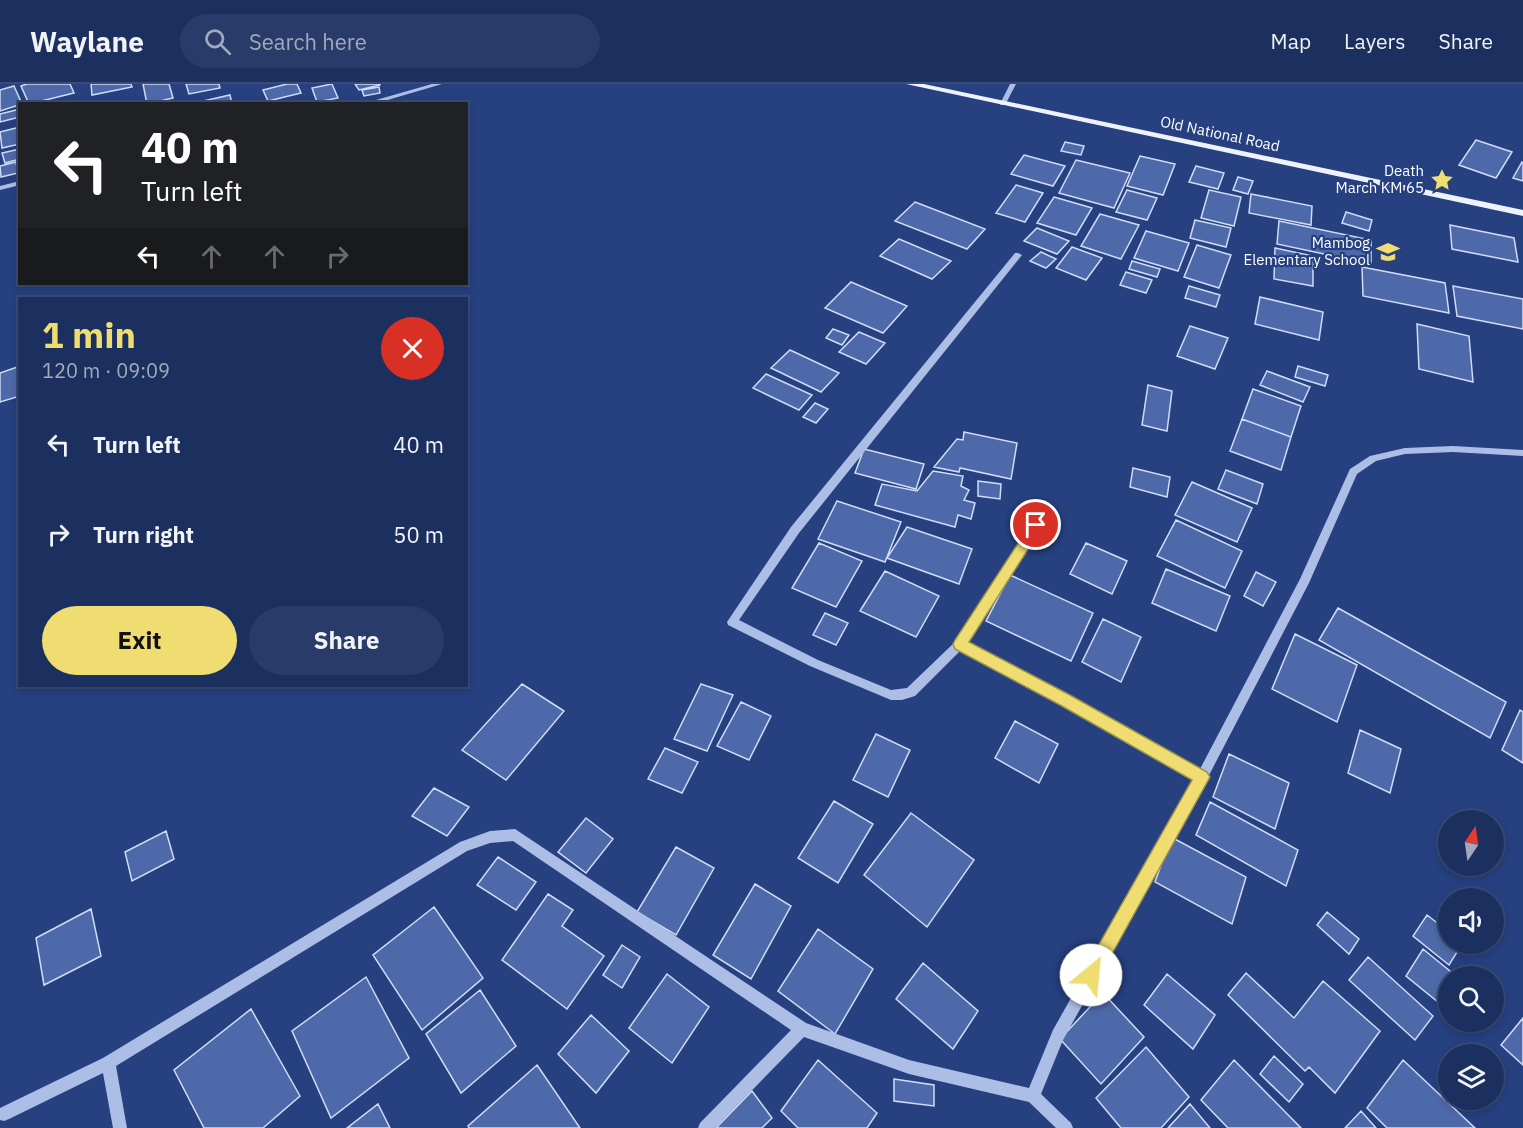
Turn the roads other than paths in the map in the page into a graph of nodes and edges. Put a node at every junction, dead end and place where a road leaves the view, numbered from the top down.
1 (439, 84) edge
2 (910, 84) edge
3 (1022, 84) edge
4 (1012, 85) edge
5 (372, 102) edge
6 (1003, 104) junction
7 (18, 184) edge
8 (0, 188) edge
9 (1523, 213) edge
10 (1018, 255) dead end
11 (1523, 453) edge
12 (1036, 525) dead end
13 (960, 644) junction
14 (1202, 777) junction
15 (802, 1029) junction
16 (108, 1063) junction
17 (1033, 1096) junction
18 (4, 1114) dead end
19 (120, 1128) edge
20 (705, 1128) edge
21 (1066, 1128) edge

1 - 5 street
2 - 6 main road, Old National Road
3 - 4 street
4 - 6 street
6 - 9 main road, Old National Road
7 - 8 street
10 - 13 street
11 - 14 street
12 - 13 street
13 - 14 street
14 - 17 street
15 - 16 street
15 - 17 street
15 - 20 street
16 - 18 street
16 - 19 street
17 - 21 street

